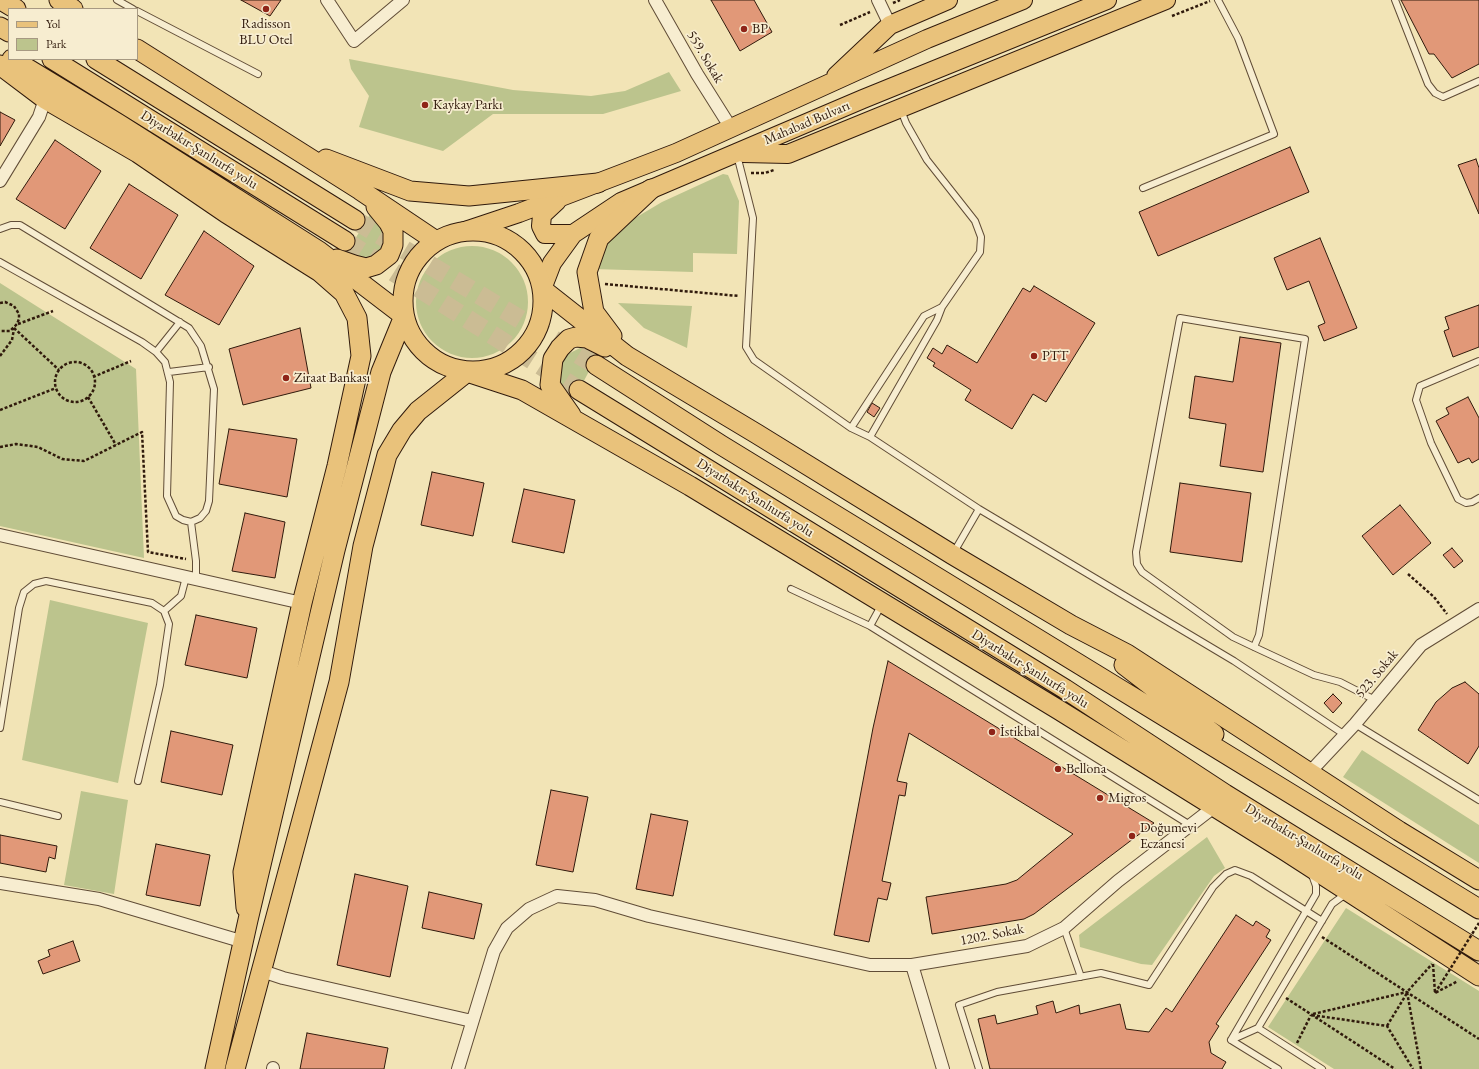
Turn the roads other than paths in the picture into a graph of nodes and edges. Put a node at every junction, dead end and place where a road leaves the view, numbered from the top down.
1 (1, 0) edge
2 (59, 0) edge
3 (117, 0) edge
4 (327, 0) edge
5 (404, 0) edge
6 (655, 0) edge
7 (878, 0) edge
8 (948, 0) edge
9 (1024, 0) edge
10 (1106, 0) edge
11 (1166, 0) edge
12 (1218, 0) edge
13 (1395, 0) edge
14 (14, 8) edge
15 (71, 8) edge
16 (131, 8) edge
17 (138, 12) edge
18 (890, 25) junction
19 (138, 50) edge
20 (14, 60) edge
21 (54, 60) edge
22 (98, 60) edge
23 (0, 65) edge
24 (258, 74) dead end
25 (1479, 81) edge
26 (826, 85) junction
27 (45, 99) junction
28 (900, 108) junction
29 (731, 128) junction
30 (290, 146) junction
31 (736, 153) junction
32 (0, 181) edge
33 (598, 183) junction
34 (1142, 188) dead end
35 (651, 189) junction
36 (360, 190) junction
37 (562, 197) junction
38 (355, 220) tunnel mouth
39 (0, 229) edge
40 (462, 232) junction
41 (572, 234) junction
42 (345, 241) tunnel mouth
43 (436, 241) junction
44 (319, 251) junction
45 (0, 262) edge
46 (542, 289) junction
47 (942, 306) junction
48 (404, 316) junction
49 (180, 322) junction
50 (156, 352) junction
51 (626, 356) junction
52 (1479, 361) edge
53 (596, 365) tunnel mouth
54 (209, 366) junction
55 (169, 372) junction
56 (467, 372) junction
57 (579, 390) tunnel mouth
58 (574, 419) junction
59 (851, 428) junction
60 (870, 437) junction
61 (1479, 498) edge
62 (979, 509) junction
63 (191, 522) junction
64 (0, 535) edge
65 (953, 555) junction
66 (191, 578) junction
67 (791, 589) dead end
68 (302, 603) junction
69 (882, 603) junction
70 (1479, 609) edge
71 (164, 611) junction
72 (1071, 625) junction
73 (870, 626) junction
74 (1254, 647) junction
75 (1375, 700) junction
76 (1354, 724) junction
77 (0, 728) edge
78 (1345, 735) junction
79 (1310, 772) junction
80 (138, 781) dead end
81 (1289, 793) junction
82 (1479, 800) edge
83 (1219, 801) junction
84 (0, 802) edge
85 (58, 816) dead end
86 (1190, 825) junction
87 (1310, 867) junction
88 (1479, 880) edge
89 (0, 883) edge
90 (1347, 892) junction
91 (1479, 909) edge
92 (1305, 912) junction
93 (248, 920) junction
94 (1322, 921) junction
95 (1064, 928) junction
96 (244, 942) junction
97 (1479, 951) edge
98 (912, 965) junction
99 (262, 971) junction
100 (1082, 977) junction
101 (1471, 978) edge
102 (472, 1021) junction
103 (1258, 1028) junction
104 (1231, 1040) junction
105 (215, 1069) edge
106 (235, 1069) edge
107 (458, 1069) edge
108 (943, 1069) edge
109 (979, 1069) edge
110 (1278, 1069) edge
111 (1322, 1069) edge

1 - 14 highway
2 - 15 highway
3 - 16 lane
4 - 5 street
6 - 29 street, 559. Sokak
7 - 18 street
8 - 18 main road
9 - 26 main road, Mahabad Bulvarı
10 - 31 main road, Mahabad Bulvarı
11 - 28 main road
12 - 34 lane
13 - 25 lane
17 - 24 lane
18 - 26 main road
19 - 30 highway
20 - 44 highway
21 - 42 highway, Diyarbakır-Şanlıurfa yolu
22 - 38 highway, Diyarbakır-Şanlıurfa yolu
23 - 27 highway
26 - 29 main road, Mahabad Bulvarı
27 - 32 street
27 - 68 highway
28 - 31 main road
28 - 47 lane
29 - 33 main road, Mahabad Bulvarı
30 - 33 highway
30 - 36 highway
31 - 35 main road, Mahabad Bulvarı
31 - 59 lane
33 - 37 main road, Mahabad Bulvarı
35 - 41 main road, Mahabad Bulvarı
35 - 51 highway
36 - 43 highway
36 - 44 highway
37 - 40 main road, Mahabad Bulvarı
37 - 41 main road
39 - 49 lane
40 - 43 highway
40 - 46 highway
41 - 46 main road, Mahabad Bulvarı
43 - 48 highway
44 - 48 highway
45 - 50 lane
46 - 51 highway
46 - 56 highway
47 - 59 lane
47 - 60 lane
48 - 56 highway
48 - 93 highway
49 - 50 lane
49 - 54 lane
50 - 55 lane
51 - 58 highway
51 - 65 highway
52 - 61 lane
53 - 81 highway, Diyarbakır-Şanlıurfa yolu
54 - 55 lane
54 - 63 lane
55 - 63 lane
56 - 58 highway
56 - 99 highway
57 - 83 highway, Diyarbakır-Şanlıurfa yolu
58 - 69 highway
59 - 60 lane
60 - 62 lane
62 - 65 lane
62 - 78 lane
63 - 66 lane
64 - 66 street
65 - 72 highway
66 - 68 street
66 - 71 lane
67 - 73 lane
68 - 93 highway
69 - 73 lane
69 - 83 highway
70 - 75 street, 523. Sokak
71 - 77 lane
71 - 80 lane
72 - 79 highway
72 - 81 highway
73 - 86 lane
74 - 74 lane
74 - 75 lane
75 - 76 street, 523. Sokak
76 - 78 street, 523. Sokak
76 - 82 lane
78 - 79 street, 523. Sokak
79 - 88 highway
81 - 91 highway, Diyarbakır-Şanlıurfa yolu
83 - 86 street, 1202. Sokak
83 - 87 highway
83 - 97 highway, Diyarbakır-Şanlıurfa yolu
84 - 85 lane
86 - 95 street, 1202. Sokak
87 - 90 highway
87 - 92 lane
89 - 96 street
90 - 94 lane
90 - 101 highway
92 - 94 lane
92 - 100 lane
92 - 104 lane
93 - 96 highway
94 - 103 lane
95 - 98 street, 1202. Sokak
95 - 100 lane
96 - 105 highway
98 - 102 street, 1202. Sokak
98 - 108 street
99 - 102 street
99 - 106 highway
100 - 109 lane
102 - 107 street, 1202. Sokak
103 - 104 lane
103 - 111 lane
104 - 110 lane

